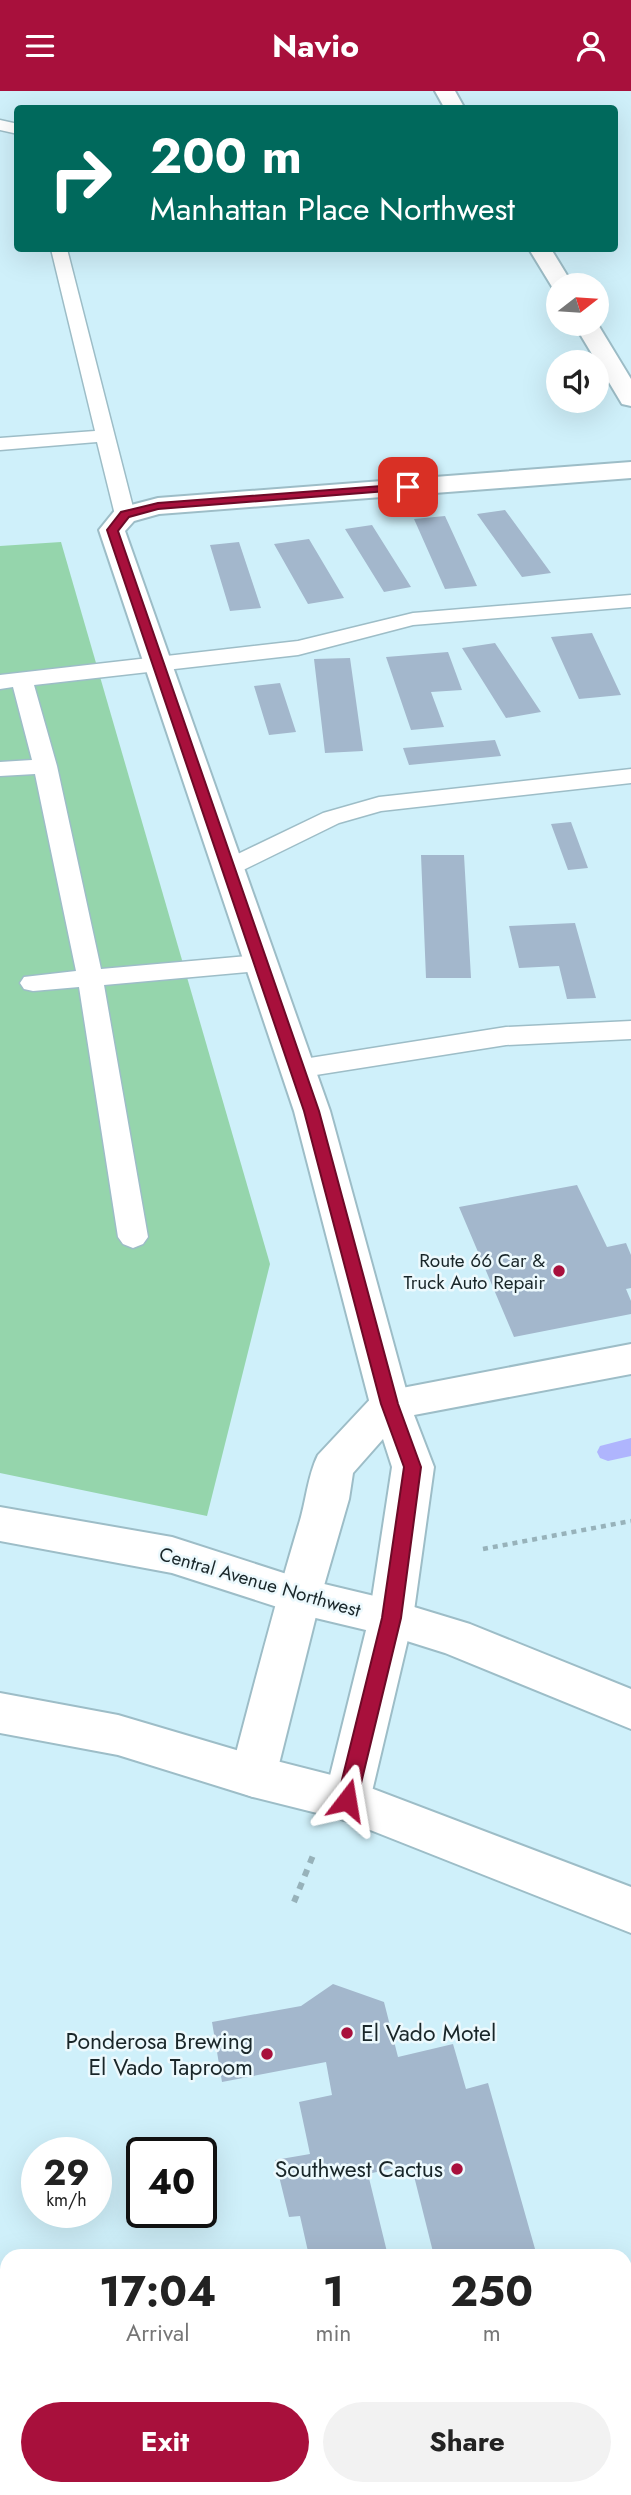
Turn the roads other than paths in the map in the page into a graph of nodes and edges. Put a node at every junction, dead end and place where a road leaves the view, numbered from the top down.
1 (60, 252) edge
2 (542, 252) edge
3 (555, 273) edge
4 (593, 336) edge
5 (631, 399) edge
6 (106, 436) junction
7 (0, 444) edge
8 (631, 470) edge
9 (125, 515) junction
10 (631, 601) edge
11 (159, 665) junction
12 (11, 681) edge
13 (44, 766) junction
14 (0, 769) edge
15 (631, 776) edge
16 (228, 868) junction
17 (260, 963) junction
18 (90, 976) junction
19 (33, 983) dead end
20 (631, 1030) edge
21 (298, 1069) junction
22 (133, 1237) dead end
23 (631, 1359) edge
24 (390, 1404) junction
25 (0, 1524) edge
26 (299, 1596) junction
27 (391, 1618) junction
28 (631, 1709) edge
29 (0, 1713) edge
30 (253, 1776) junction
31 (347, 1800) junction
32 (631, 1910) edge

1 - 6 lane
2 - 3 street
4 - 5 street
6 - 7 lane
6 - 9 lane
8 - 9 street
9 - 11 street
10 - 11 lane
11 - 12 lane
11 - 16 street
12 - 13 lane
13 - 14 lane
13 - 18 lane
15 - 16 lane
16 - 17 street
17 - 18 lane
17 - 21 street
18 - 19 lane
18 - 22 lane
20 - 21 lane
21 - 24 street
23 - 24 street
24 - 26 street
24 - 27 street
25 - 26 street, Central Avenue Northwest
26 - 27 street, Central Avenue Northwest
26 - 30 street
27 - 28 street, Central Avenue Northwest
27 - 31 street
29 - 30 street
30 - 31 street
31 - 32 street

